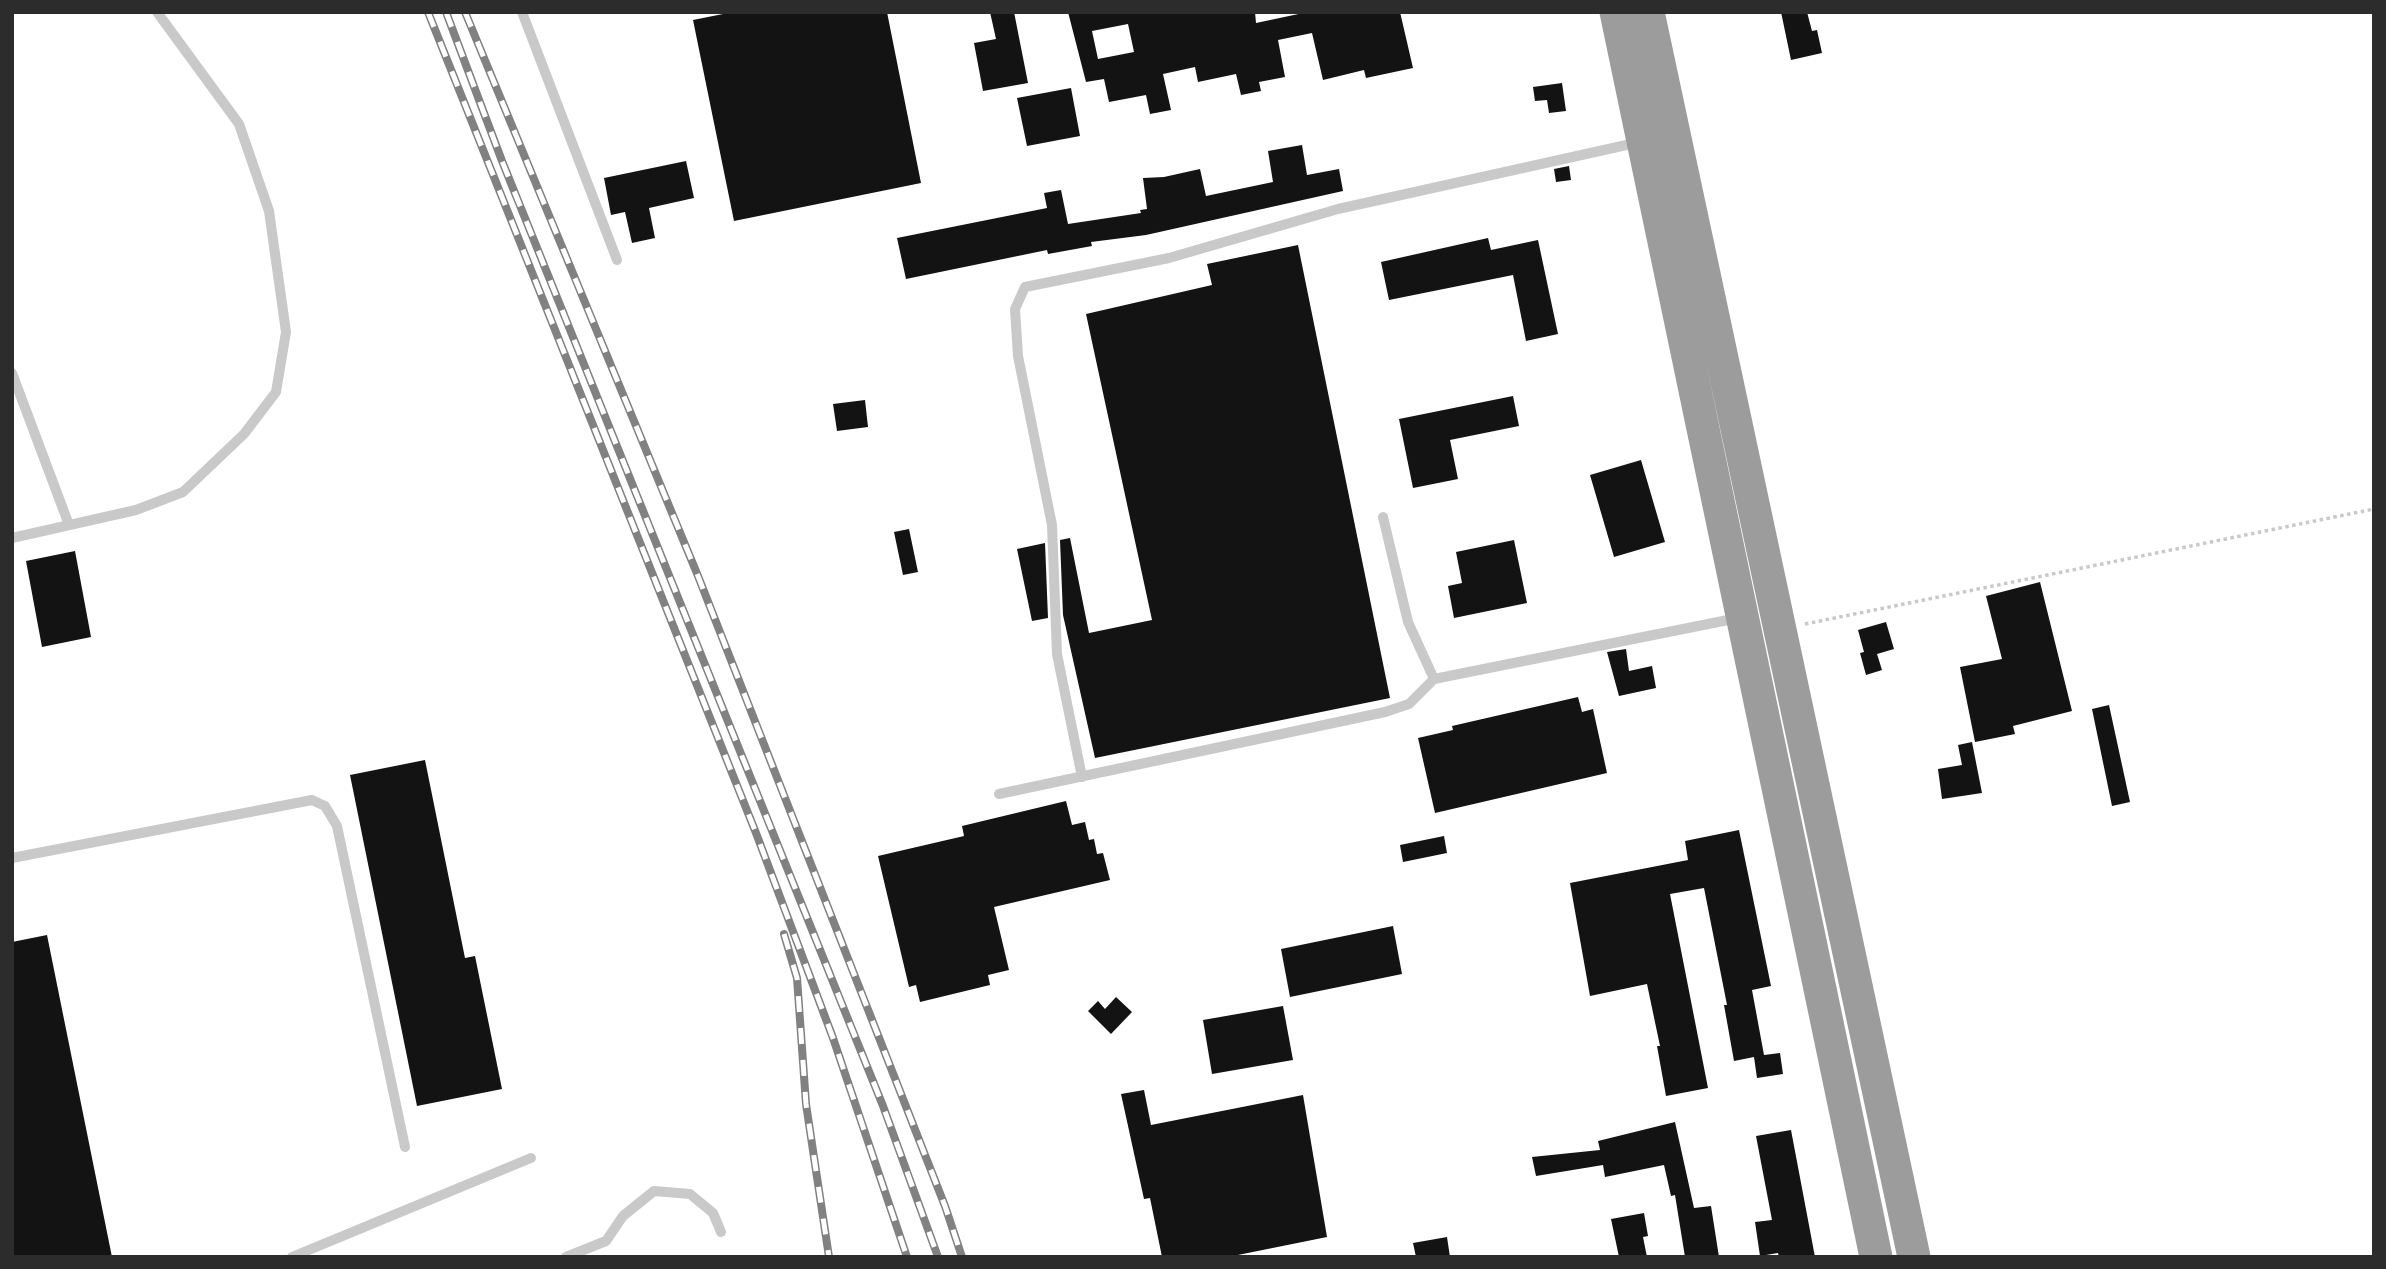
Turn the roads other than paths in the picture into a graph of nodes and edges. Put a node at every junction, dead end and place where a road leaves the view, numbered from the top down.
1 (157, 12) edge
2 (523, 12) edge
3 (1616, 12) edge
4 (1648, 12) edge
5 (1643, 141) junction
6 (617, 260) dead end
7 (12, 373) edge
8 (1383, 517) dead end
9 (69, 525) junction
10 (12, 538) edge
11 (1744, 617) junction
12 (1434, 679) junction
13 (1082, 777) junction
14 (999, 794) dead end
15 (12, 858) edge
16 (405, 1147) dead end
17 (531, 1158) dead end
18 (721, 1232) dead end
19 (292, 1257) edge
20 (566, 1257) edge
21 (1876, 1257) edge
22 (1914, 1257) edge

1 - 9 lane
2 - 6 lane
3 - 5 highway
4 - 22 highway
5 - 11 highway
5 - 13 lane
7 - 9 lane
8 - 12 lane
9 - 10 lane
11 - 12 lane
11 - 21 highway
12 - 13 lane
13 - 14 lane
15 - 16 lane
17 - 19 lane
18 - 20 lane

